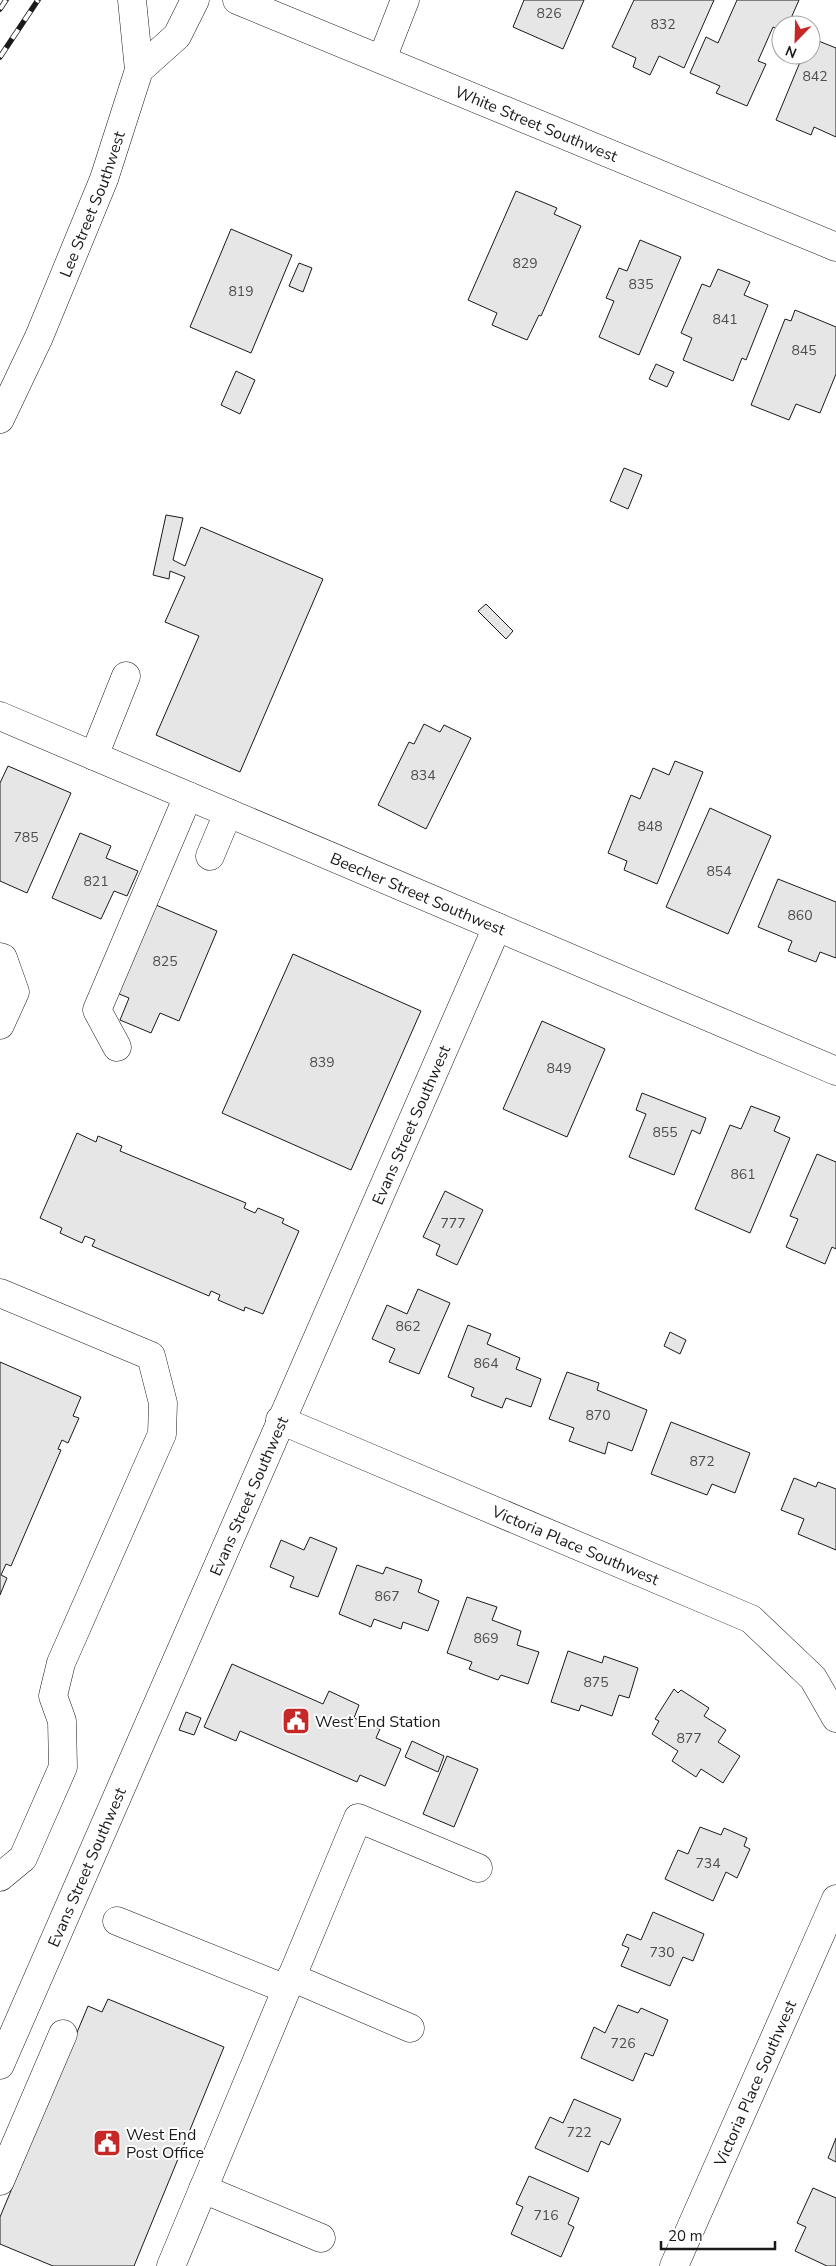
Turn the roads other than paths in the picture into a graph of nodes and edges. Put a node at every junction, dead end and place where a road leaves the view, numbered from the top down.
1 (132, 0) edge
2 (195, 0) edge
3 (237, 0) edge
4 (405, 0) edge
5 (382, 59) junction
6 (140, 70) junction
7 (836, 247) edge
8 (0, 419) edge
9 (126, 676) dead end
10 (0, 716) edge
11 (94, 756) junction
12 (188, 796) junction
13 (228, 813) junction
14 (210, 856) dead end
15 (497, 927) junction
16 (0, 957) edge
17 (0, 1025) edge
18 (117, 1047) dead end
19 (836, 1071) edge
20 (0, 1293) edge
21 (280, 1420) junction
22 (836, 1718) edge
23 (478, 1868) dead end
24 (0, 1877) edge
25 (836, 1899) edge
26 (117, 1921) dead end
27 (288, 1983) junction
28 (410, 2028) dead end
29 (63, 2034) dead end
30 (0, 2065) edge
31 (0, 2180) edge
32 (203, 2189) junction
33 (322, 2238) dead end
34 (171, 2266) edge
35 (674, 2266) edge

1 - 6 street
2 - 6 street, Lee Street Southwest
3 - 5 street, White Street Southwest
4 - 5 street
5 - 7 street, White Street Southwest
6 - 8 street, Lee Street Southwest
9 - 11 street
10 - 11 street, Beecher Street Southwest
11 - 12 street, Beecher Street Southwest
12 - 13 street, Beecher Street Southwest
12 - 18 street
13 - 14 street
13 - 15 street, Beecher Street Southwest
15 - 19 street, Beecher Street Southwest
15 - 21 street, Evans Street Southwest
16 - 17 street
20 - 24 street
21 - 22 street, Victoria Place Southwest
21 - 30 street, Evans Street Southwest
23 - 27 street
25 - 35 street, Victoria Place Southwest
26 - 27 street
27 - 28 street
27 - 32 street
29 - 31 street
32 - 33 street
32 - 34 street

